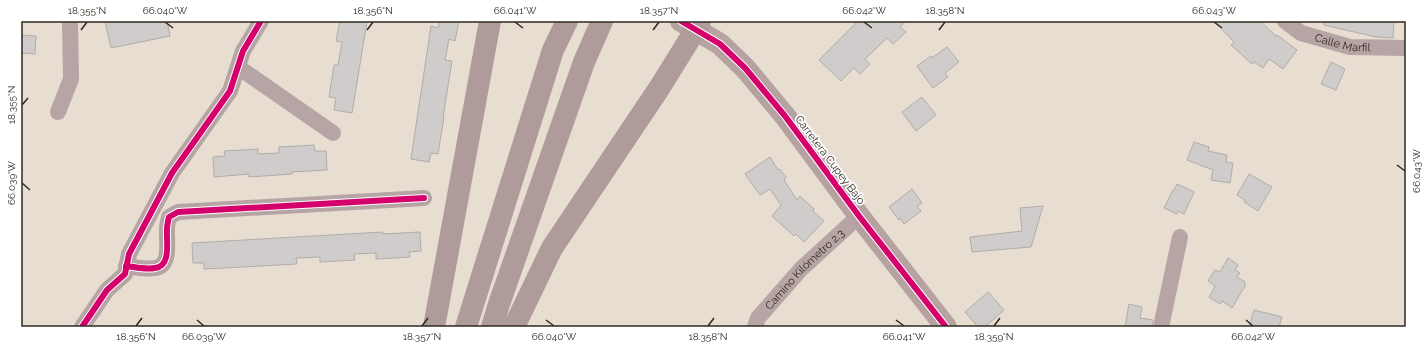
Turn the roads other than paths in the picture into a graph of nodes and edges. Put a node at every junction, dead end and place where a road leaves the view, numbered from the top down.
1 (70, 21) edge
2 (261, 21) edge
3 (490, 21) edge
4 (567, 21) edge
5 (602, 21) edge
6 (1285, 21) edge
7 (692, 24) edge
8 (1406, 48) edge
9 (238, 67) junction
10 (58, 112) dead end
11 (333, 133) dead end
12 (424, 198) dead end
13 (859, 216) junction
14 (1180, 237) dead end
15 (126, 266) junction
16 (82, 327) edge
17 (434, 327) edge
18 (466, 327) edge
19 (492, 327) edge
20 (514, 327) edge
21 (755, 327) edge
22 (946, 327) edge
23 (1161, 327) edge

1 - 10 street
2 - 9 street
3 - 17 main road
4 - 18 main road
5 - 19 main road
6 - 8 street, Calle Marfil
7 - 13 street, Carretera Cupey Bajo
7 - 20 main road
9 - 11 street
9 - 15 street
12 - 15 street
13 - 21 street, Camino Kilómetro 2.3
13 - 22 street, Carretera Cupey Bajo
14 - 23 street
15 - 16 street

